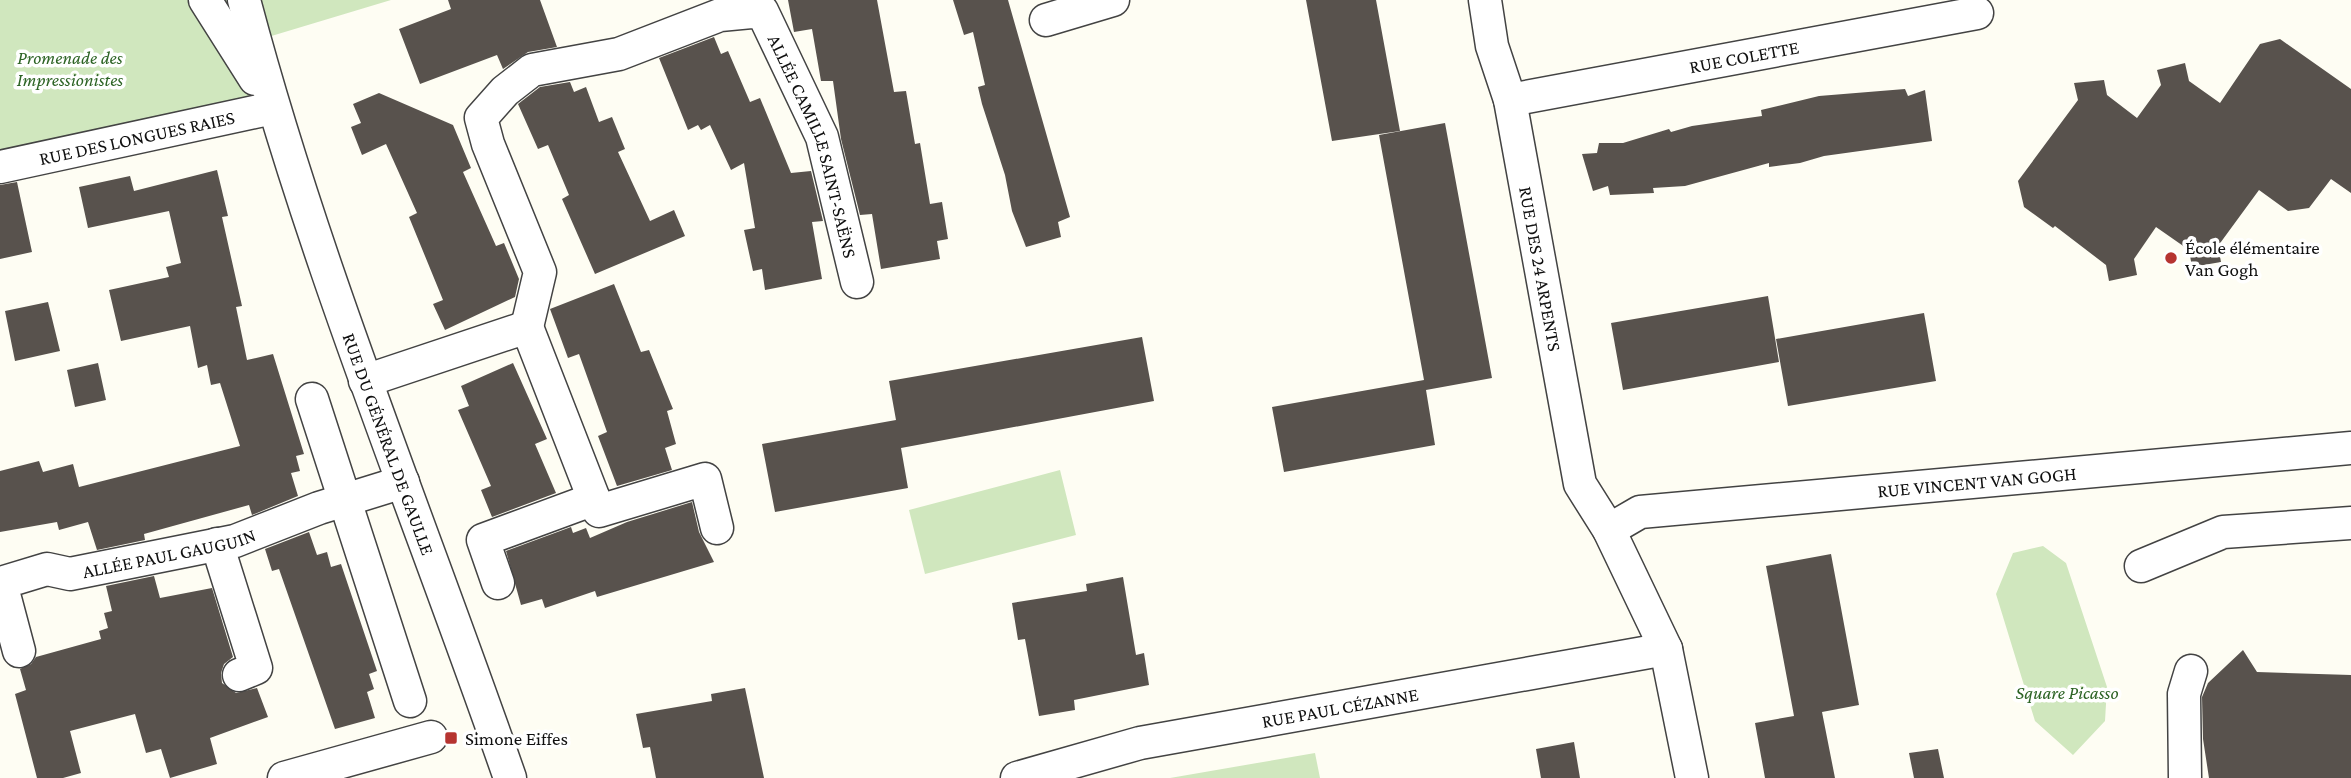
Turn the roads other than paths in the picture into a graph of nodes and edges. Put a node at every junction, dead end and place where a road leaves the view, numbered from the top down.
1 (205, 0) edge
2 (244, 0) edge
3 (1113, 0) edge
4 (1485, 0) edge
5 (762, 6) edge
6 (1977, 13) dead end
7 (1046, 20) dead end
8 (1510, 100) junction
9 (273, 108) junction
10 (0, 167) edge
11 (857, 282) dead end
12 (527, 327) junction
13 (365, 381) junction
14 (312, 399) dead end
15 (2351, 448) edge
16 (403, 482) junction
17 (594, 499) junction
18 (344, 500) junction
19 (2351, 523) edge
20 (717, 528) dead end
21 (1609, 530) junction
22 (217, 544) junction
23 (2141, 566) dead end
24 (498, 583) dead end
25 (1666, 649) junction
26 (19, 652) dead end
27 (2191, 671) dead end
28 (239, 675) dead end
29 (410, 702) dead end
30 (431, 737) dead end
31 (284, 778) edge
32 (510, 778) edge
33 (1017, 778) edge
34 (1692, 778) edge
35 (2185, 778) edge

1 - 9 street, RUE DU GÉNÉRAL DE GAULLE
2 - 9 street, RUE DU GÉNÉRAL DE GAULLE
3 - 7 street
4 - 8 street, RUE DES 24 ARPENTS
5 - 11 street, ALLÉE CAMILLE SAINT-SAËNS
5 - 12 street, ALLÉE CAMILLE SAINT-SAËNS
6 - 8 street, RUE COLETTE
8 - 21 street, RUE DES 24 ARPENTS
9 - 10 street, RUE DES LONGUES RAIES
9 - 13 street, RUE DU GÉNÉRAL DE GAULLE
12 - 13 street
12 - 17 street
13 - 16 street, RUE DU GÉNÉRAL DE GAULLE
14 - 18 street
15 - 21 street, RUE VINCENT VAN GOGH
16 - 18 street, ALLÉE PAUL GAUGUIN
16 - 32 street, RUE DU GÉNÉRAL DE GAULLE
17 - 20 street
17 - 24 street
18 - 22 street, ALLÉE PAUL GAUGUIN
18 - 29 street
19 - 23 street
21 - 25 street, RUE DES 24 ARPENTS
22 - 26 street, ALLÉE PAUL GAUGUIN
22 - 28 street
25 - 33 street, RUE PAUL CÉZANNE
25 - 34 street, RUE DES 24 ARPENTS
27 - 35 street
30 - 31 street

